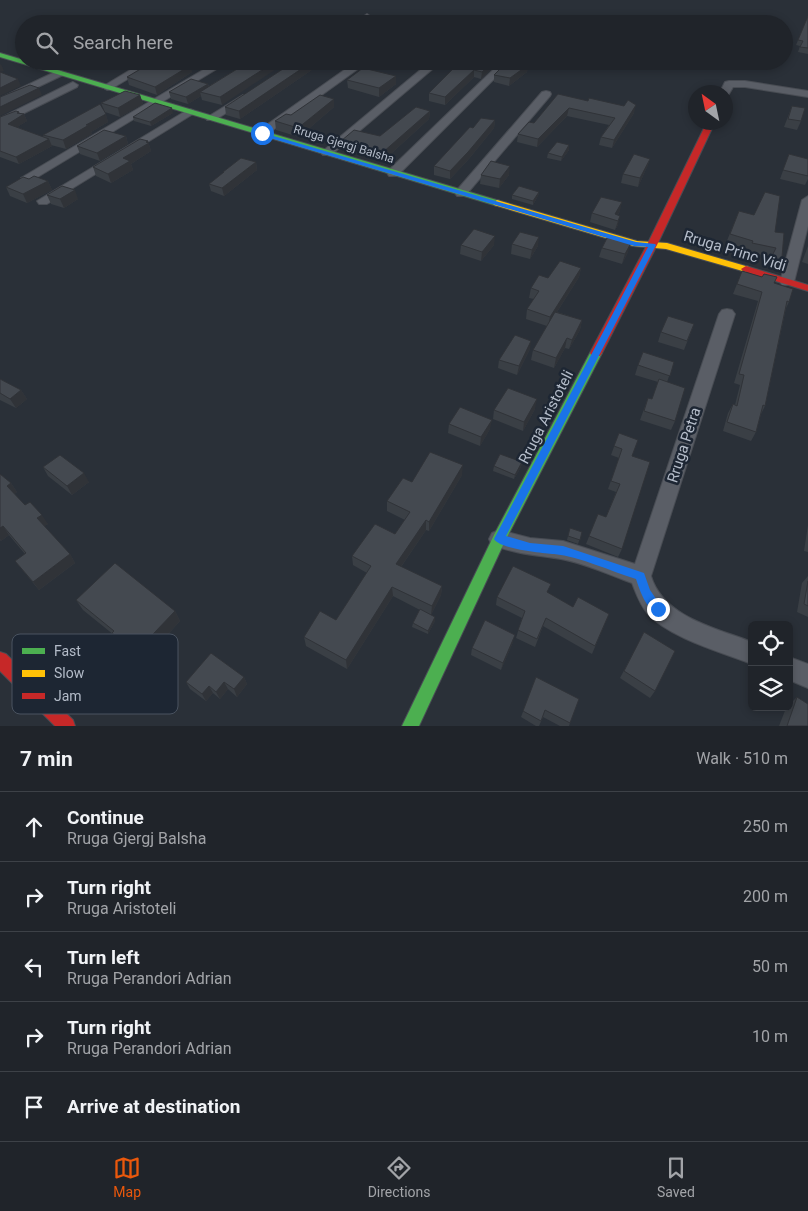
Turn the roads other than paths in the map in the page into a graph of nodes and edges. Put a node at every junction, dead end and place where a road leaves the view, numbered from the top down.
1 (0, 55) edge
2 (15, 60) edge
3 (49, 70) edge
4 (137, 70) edge
5 (210, 70) edge
6 (351, 70) edge
7 (426, 70) edge
8 (498, 70) edge
9 (59, 73) junction
10 (73, 85) dead end
11 (107, 87) junction
12 (733, 87) edge
13 (251, 92) edge
14 (546, 94) dead end
15 (808, 94) edge
16 (0, 102) edge
17 (157, 102) junction
18 (189, 112) junction
19 (211, 118) junction
20 (0, 122) edge
21 (707, 130) edge
22 (262, 133) junction
23 (327, 153) junction
24 (393, 173) junction
25 (27, 178) edge
26 (461, 193) junction
27 (808, 200) edge
28 (43, 201) dead end
29 (652, 245) junction
30 (787, 282) junction
31 (808, 288) edge
32 (727, 314) dead end
33 (499, 539) junction
34 (641, 576) junction
35 (748, 651) edge
36 (0, 660) edge
37 (793, 670) edge
38 (12, 672) edge
39 (808, 676) edge
40 (55, 714) edge
41 (67, 726) edge
42 (410, 726) edge

1 - 2 street, Rruga Gjergj Balsha
3 - 9 street, Rruga Gjergj Balsha
4 - 11 street
5 - 17 street
6 - 22 street
7 - 23 street
8 - 24 street
9 - 11 street, Rruga Gjergj Balsha
9 - 16 street
10 - 20 street
11 - 17 street, Rruga Gjergj Balsha
12 - 15 street
13 - 19 street
14 - 26 street
17 - 18 street, Rruga Gjergj Balsha
17 - 25 street
18 - 19 street, Rruga Gjergj Balsha
18 - 28 street
19 - 22 street, Rruga Gjergj Balsha
21 - 29 street, Rruga Aristoteli
22 - 23 street, Rruga Gjergj Balsha
23 - 24 street, Rruga Gjergj Balsha
24 - 26 street, Rruga Gjergj Balsha
26 - 29 street, Rruga Gjergj Balsha
27 - 30 street
29 - 30 street, Rruga Princ Vidi
29 - 33 street, Rruga Aristoteli
30 - 31 street, Rruga Princ Vidi
32 - 34 street, Rruga Petra
33 - 34 street
33 - 42 street, Rruga Aristoteli
34 - 35 street
36 - 38 street
37 - 39 street
40 - 41 street

